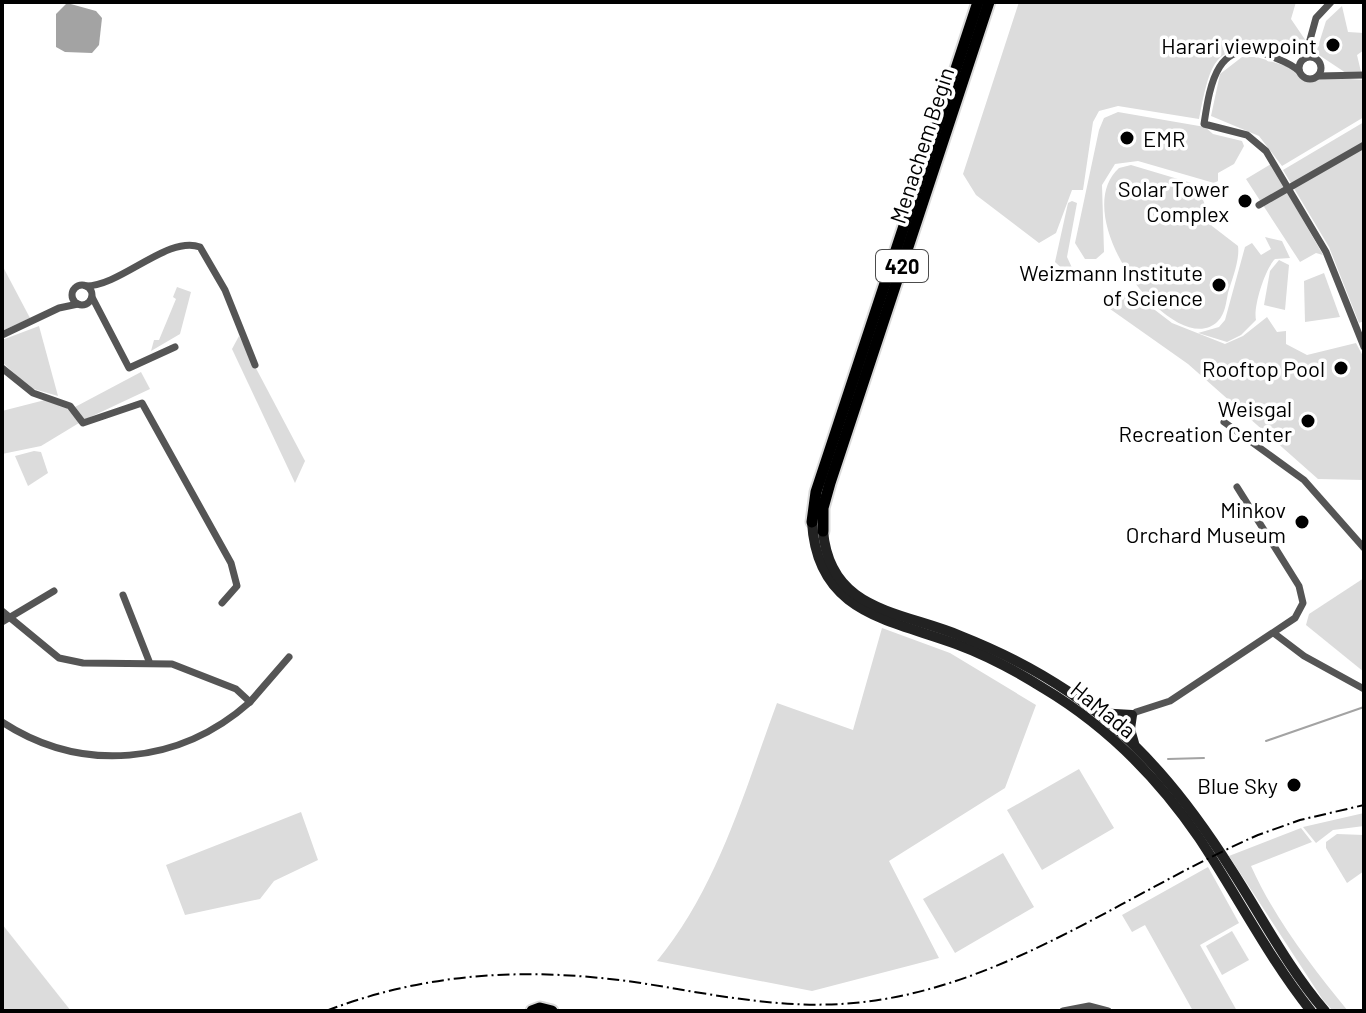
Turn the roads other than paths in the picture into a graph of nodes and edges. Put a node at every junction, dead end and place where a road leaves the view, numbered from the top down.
1 (978, 2) edge
2 (989, 2) edge
3 (1331, 2) edge
4 (1310, 42) junction
5 (1304, 59) junction
6 (1318, 61) junction
7 (1286, 62) junction
8 (1299, 71) junction
9 (1334, 74) junction
10 (1364, 75) edge
11 (1315, 78) junction
12 (1364, 145) edge
13 (1288, 188) junction
14 (1259, 205) dead end
15 (103, 284) junction
16 (86, 286) junction
17 (72, 293) junction
18 (92, 296) junction
19 (81, 305) junction
20 (59, 308) junction
21 (98, 313) junction
22 (2, 335) edge
23 (175, 347) dead end
24 (1364, 347) edge
25 (255, 365) dead end
26 (2, 368) edge
27 (1224, 422) dead end
28 (1237, 487) dead end
29 (812, 522) joint
30 (823, 531) joint
31 (1364, 548) edge
32 (54, 591) dead end
33 (123, 595) dead end
34 (222, 603) dead end
35 (2, 611) edge
36 (5, 620) edge
37 (1275, 634) junction
38 (289, 657) dead end
39 (149, 661) junction
40 (1364, 689) edge
41 (250, 702) junction
42 (1097, 712) junction
43 (1132, 715) junction
44 (2, 722) edge
45 (1113, 732) junction
46 (1143, 754) junction
47 (532, 1011) edge
48 (552, 1011) edge
49 (1063, 1011) edge
50 (1108, 1011) edge
51 (1311, 1011) edge
52 (1325, 1011) edge

1 - 29 main road, Menachem Begin / 420
2 - 30 main road, Menachem Begin / 420
3 - 4 street
4 - 5 street
4 - 6 street
5 - 6 street
5 - 7 street
5 - 8 street
6 - 9 street
6 - 11 street
7 - 8 street
7 - 13 street
8 - 11 street
9 - 10 street
9 - 11 street
12 - 13 street
13 - 14 street
13 - 24 street
15 - 16 street
15 - 18 street
15 - 25 street
16 - 17 street
16 - 18 street
17 - 19 street
17 - 20 street
18 - 19 street
18 - 21 street
19 - 20 street
19 - 21 street
20 - 22 street
21 - 23 street
26 - 34 street
27 - 31 street
28 - 37 street
29 - 45 main road, HaMada
30 - 42 main road, HaMada
32 - 36 street
33 - 39 street
35 - 36 street
36 - 39 street
37 - 40 street
37 - 43 street
38 - 41 street
39 - 41 street
41 - 44 street
42 - 43 main road
42 - 45 main road, HaMada
43 - 45 street
43 - 46 main road
45 - 46 main road, HaMada
45 - 51 main road, HaMada
46 - 52 main road, HaMada
47 - 48 main road
49 - 50 street

